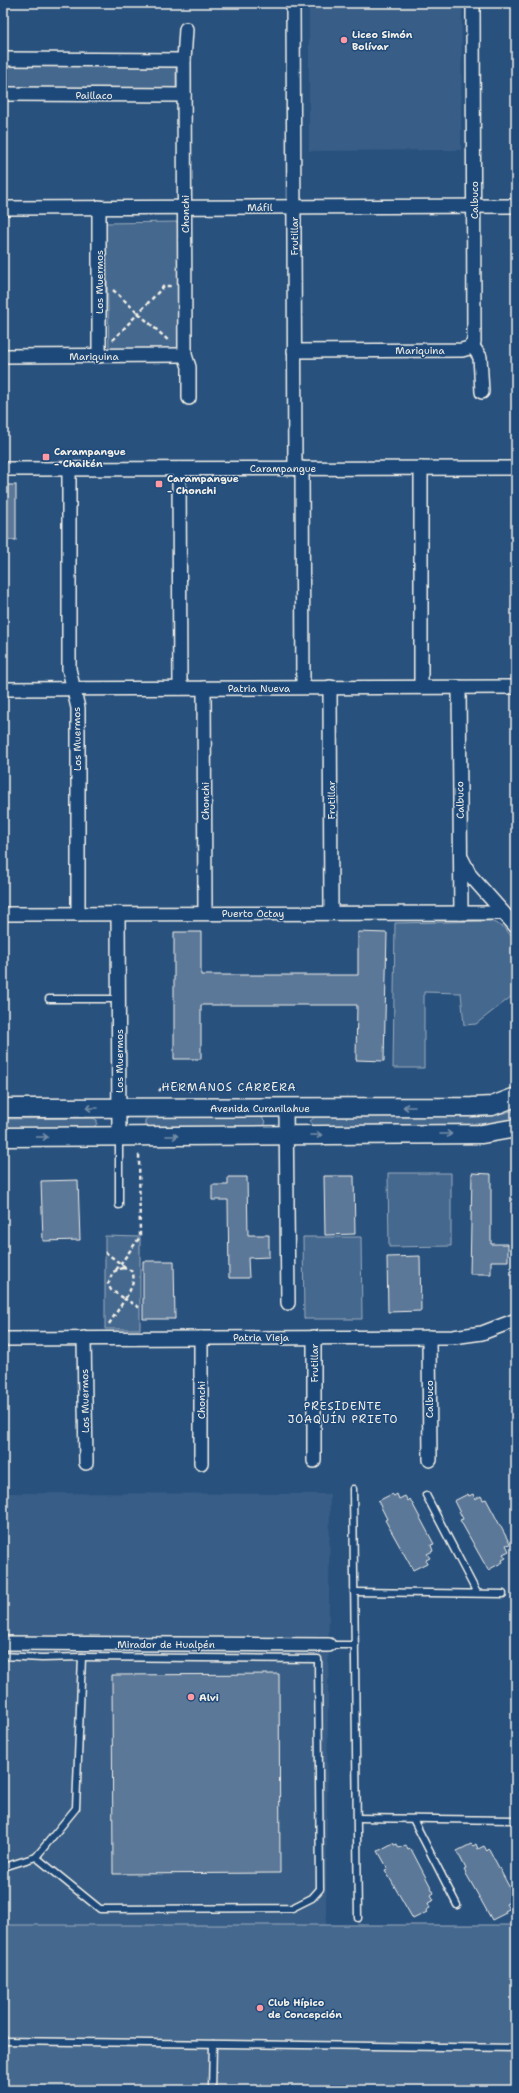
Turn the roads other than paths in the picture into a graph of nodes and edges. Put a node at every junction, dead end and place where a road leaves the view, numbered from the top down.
1 (293, 3) edge
2 (473, 3) edge
3 (186, 29) dead end
4 (3, 59) edge
5 (184, 60) junction
6 (3, 94) edge
7 (184, 95) junction
8 (474, 206) junction
9 (516, 206) edge
10 (99, 207) junction
11 (185, 207) junction
12 (294, 207) junction
13 (3, 208) edge
14 (472, 345) junction
15 (294, 350) junction
16 (185, 355) junction
17 (3, 356) edge
18 (99, 356) junction
19 (482, 392) dead end
20 (189, 398) dead end
21 (298, 468) junction
22 (421, 468) junction
23 (516, 468) edge
24 (3, 469) edge
25 (69, 469) junction
26 (180, 469) junction
27 (303, 687) junction
28 (330, 687) junction
29 (421, 687) junction
30 (459, 687) junction
31 (516, 687) edge
32 (73, 688) junction
33 (180, 688) junction
34 (204, 688) junction
35 (3, 689) edge
36 (460, 851) junction
37 (331, 913) junction
38 (461, 913) junction
39 (503, 913) junction
40 (3, 914) edge
41 (78, 914) junction
42 (118, 914) junction
43 (205, 914) junction
44 (516, 927) edge
45 (50, 999) dead end
46 (118, 999) junction
47 (516, 1097) edge
48 (3, 1108) edge
49 (119, 1108) junction
50 (286, 1108) junction
51 (516, 1128) edge
52 (286, 1135) junction
53 (119, 1136) junction
54 (3, 1137) edge
55 (119, 1204) dead end
56 (288, 1303) dead end
57 (516, 1320) edge
58 (314, 1337) junction
59 (429, 1337) junction
60 (84, 1338) junction
61 (201, 1338) junction
62 (3, 1339) edge
63 (430, 1460) dead end
64 (314, 1461) dead end
65 (86, 1463) dead end
66 (201, 1463) dead end
67 (353, 1489) dead end
68 (426, 1495) dead end
69 (354, 1592) junction
70 (477, 1593) junction
71 (504, 1594) dead end
72 (3, 1643) edge
73 (329, 1645) joint
74 (355, 1645) junction
75 (3, 1656) edge
76 (82, 1657) junction
77 (357, 1818) junction
78 (412, 1819) junction
79 (512, 1820) dead end
80 (36, 1857) junction
81 (3, 1866) edge
82 (457, 1905) dead end
83 (358, 1918) dead end
84 (3, 2041) edge
85 (213, 2044) junction
86 (516, 2048) edge
87 (212, 2090) edge

1 - 12 street, Frutillar
2 - 8 street, Calbuco
3 - 5 street, Chonchi
4 - 5 street
5 - 7 street, Chonchi
6 - 7 street, Paillaco
7 - 11 street, Chonchi
8 - 9 street, Máfil
8 - 12 street, Máfil
8 - 14 street, Calbuco
10 - 11 street, Máfil
10 - 13 street, Máfil
10 - 18 street, Los Muermos
11 - 12 street, Máfil
11 - 16 street, Chonchi
12 - 15 street, Frutillar
14 - 15 street, Mariquina
14 - 19 street
15 - 21 street, Frutillar
16 - 18 street, Mariquina
16 - 20 street, Chonchi
17 - 18 street, Mariquina
21 - 22 street, Carampangue
21 - 26 street, Carampangue
21 - 27 street, Frutillar
22 - 23 street, Carampangue
22 - 29 street
24 - 25 street, Carampangue
25 - 26 street, Carampangue
25 - 32 street, Los Muermos
26 - 33 street
27 - 28 street, Patria Nueva
27 - 34 street, Patria Nueva
28 - 29 street, Patria Nueva
28 - 37 street, Frutillar
29 - 30 street, Patria Nueva
30 - 31 street, Patria Nueva
30 - 36 street, Calbuco
32 - 33 street, Patria Nueva
32 - 35 street, Patria Nueva
32 - 41 street, Los Muermos
33 - 34 street, Patria Nueva
34 - 43 street, Chonchi
36 - 38 street, Calbuco
36 - 39 street
37 - 38 street, Puerto Octay
37 - 43 street, Puerto Octay
38 - 39 street, Puerto Octay
39 - 44 street
40 - 41 street, Puerto Octay
41 - 42 street, Puerto Octay
42 - 43 street, Puerto Octay
42 - 46 street, Los Muermos
45 - 46 lane
46 - 49 street, Los Muermos
47 -> 50 main road, Avenida Curanilahue
49 -> 48 main road, Avenida Curanilahue
49 - 50 main road, Avenida Curanilahue
49 - 53 street, Los Muermos
50 - 52 street
52 -> 51 main road
53 -> 52 main road
52 - 56 street
54 -> 53 main road
53 - 55 lane
57 - 59 street, Patria Vieja
58 - 59 street, Patria Vieja
58 - 61 street, Patria Vieja
58 - 64 street, Frutillar
59 - 63 street, Calbuco
60 - 61 street, Patria Vieja
60 - 62 street, Patria Vieja
60 - 65 street, Los Muermos
61 - 66 street, Chonchi
67 - 69 lane
68 - 70 lane
69 - 70 lane
69 - 74 lane
70 - 71 lane
72 - 73 street, Mirador de Hualpén
73 - 74 lane
74 - 77 lane
75 - 76 lane
76 - 80 lane
76 - 80 lane
77 - 78 lane
77 - 83 lane
78 - 79 lane
78 - 82 lane
80 - 81 lane
84 - 85 lane
85 - 86 lane
85 - 87 lane

